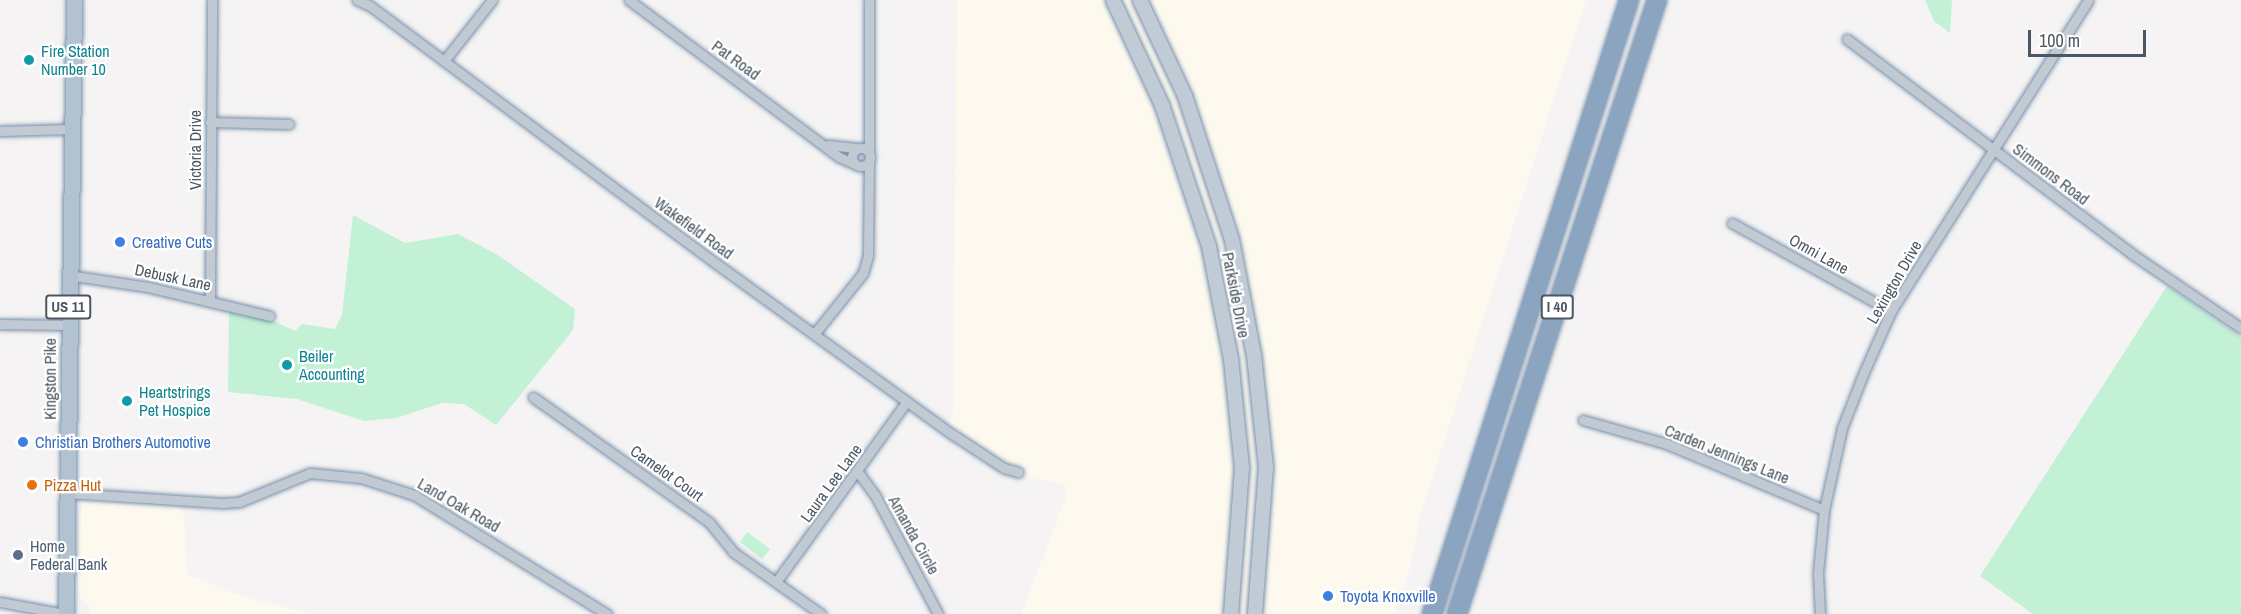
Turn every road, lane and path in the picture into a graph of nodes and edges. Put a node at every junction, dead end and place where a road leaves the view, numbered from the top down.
1 (74, 0) edge
2 (212, 0) edge
3 (357, 0) edge
4 (492, 0) edge
5 (629, 0) edge
6 (869, 0) edge
7 (1113, 0) edge
8 (1140, 0) edge
9 (1657, 0) edge
10 (2088, 0) edge
11 (1627, 4) edge
12 (1847, 39) dead end
13 (444, 61) junction
14 (210, 122) junction
15 (288, 124) dead end
16 (867, 124) junction
17 (72, 129) junction
18 (0, 131) edge
19 (825, 145) junction
20 (858, 148) junction
21 (1994, 150) junction
22 (869, 156) junction
23 (856, 165) junction
24 (867, 184) junction
25 (1732, 223) dead end
26 (68, 275) junction
27 (210, 300) junction
28 (1891, 310) junction
29 (270, 316) dead end
30 (0, 324) edge
31 (69, 325) junction
32 (2241, 328) edge
33 (815, 333) junction
34 (533, 396) dead end
35 (907, 401) junction
36 (1583, 420) dead end
37 (858, 472) junction
38 (1018, 472) dead end
39 (68, 493) junction
40 (1824, 510) junction
41 (776, 582) junction
42 (0, 602) edge
43 (65, 614) edge
44 (607, 614) edge
45 (821, 614) edge
46 (938, 614) edge
47 (1231, 614) edge
48 (1255, 614) edge
49 (1432, 614) edge
50 (1457, 614) edge
51 (1820, 614) edge

1 - 17 main road, Kingston Pike / US 11
2 - 14 street, Victoria Drive
3 - 13 street, Wakefield Road
4 - 13 street
5 - 19 street, Pat Road
6 - 16 street
7 - 47 street, Parkside Drive
8 - 48 street, Parkside Drive
9 - 50 highway, I 40
10 - 21 street, Lexington Drive
11 - 49 highway, I 40
12 - 21 street, Simmons Road
13 - 33 street, Wakefield Road
14 - 15 street
14 - 27 street, Victoria Drive
16 - 20 street
16 - 22 street
17 - 18 street
17 - 26 main road, Kingston Pike / US 11
19 - 20 street
19 - 23 street, Pat Road
20 - 22 street
20 - 23 street
21 - 28 street, Lexington Drive
21 - 32 street, Simmons Road
22 - 23 street
22 - 24 street
23 - 24 street
24 - 33 street
25 - 28 street, Omni Lane
26 - 27 street, Debusk Lane
26 - 31 main road, Kingston Pike / US 11
27 - 29 street, Debusk Lane
28 - 40 street, Lexington Drive
30 - 31 street
31 - 39 main road, Kingston Pike / US 11
33 - 35 street, Wakefield Road
34 - 41 street, Camelot Court
35 - 37 street, Laura Lee Lane
35 - 38 street, Wakefield Road
36 - 40 street, Carden Jennings Lane
37 - 41 street, Laura Lee Lane
37 - 46 street, Amanda Circle
39 - 43 main road, Kingston Pike / US 11
39 - 44 street, Land Oak Road
40 - 51 street, Lexington Drive
41 - 45 street
42 - 43 street

